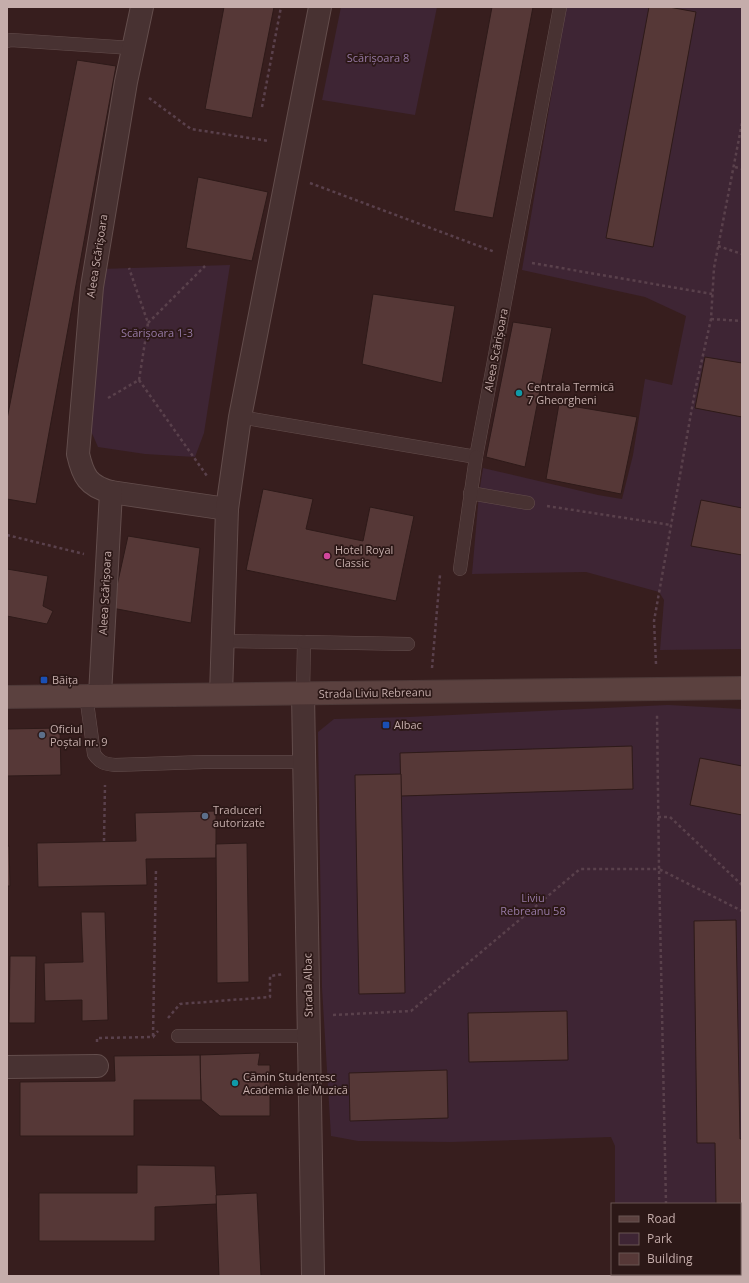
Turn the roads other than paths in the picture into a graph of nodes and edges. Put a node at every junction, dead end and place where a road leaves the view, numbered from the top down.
1 (142, 7) edge
2 (320, 7) edge
3 (560, 7) edge
4 (7, 41) edge
5 (132, 48) junction
6 (240, 417) junction
7 (476, 457) junction
8 (111, 492) junction
9 (470, 493) junction
10 (528, 503) road end
11 (227, 509) junction
12 (460, 569) road end
13 (223, 641) junction
14 (304, 642) junction
15 (408, 644) dead end
16 (742, 688) edge
17 (221, 694) junction
18 (303, 694) junction
19 (93, 695) junction
20 (7, 697) edge
21 (304, 762) junction
22 (309, 1026) junction
23 (178, 1036) road end
24 (97, 1066) road end
25 (7, 1067) edge
26 (313, 1276) edge

1 - 5 street, Aleea Scărișoara
2 - 6 street
3 - 7 lane, Aleea Scărișoara
4 - 5 lane
5 - 8 street, Aleea Scărișoara
6 - 7 lane
6 - 11 street
7 - 9 lane, Aleea Scărișoara
8 - 11 street, Aleea Scărișoara
8 - 19 street, Aleea Scărișoara
9 - 10 lane
9 - 12 lane, Aleea Scărișoara
11 - 13 street
13 - 14 lane
13 - 17 street
14 - 15 lane
14 - 18 lane
16 - 18 street, Strada Liviu Rebreanu
17 - 18 street, Strada Liviu Rebreanu
17 - 19 street, Strada Liviu Rebreanu
18 - 21 street, Strada Albac
19 - 20 street, Strada Liviu Rebreanu
19 - 21 lane
21 - 22 street, Strada Albac
22 - 23 lane
22 - 26 street, Strada Albac
24 - 25 street

